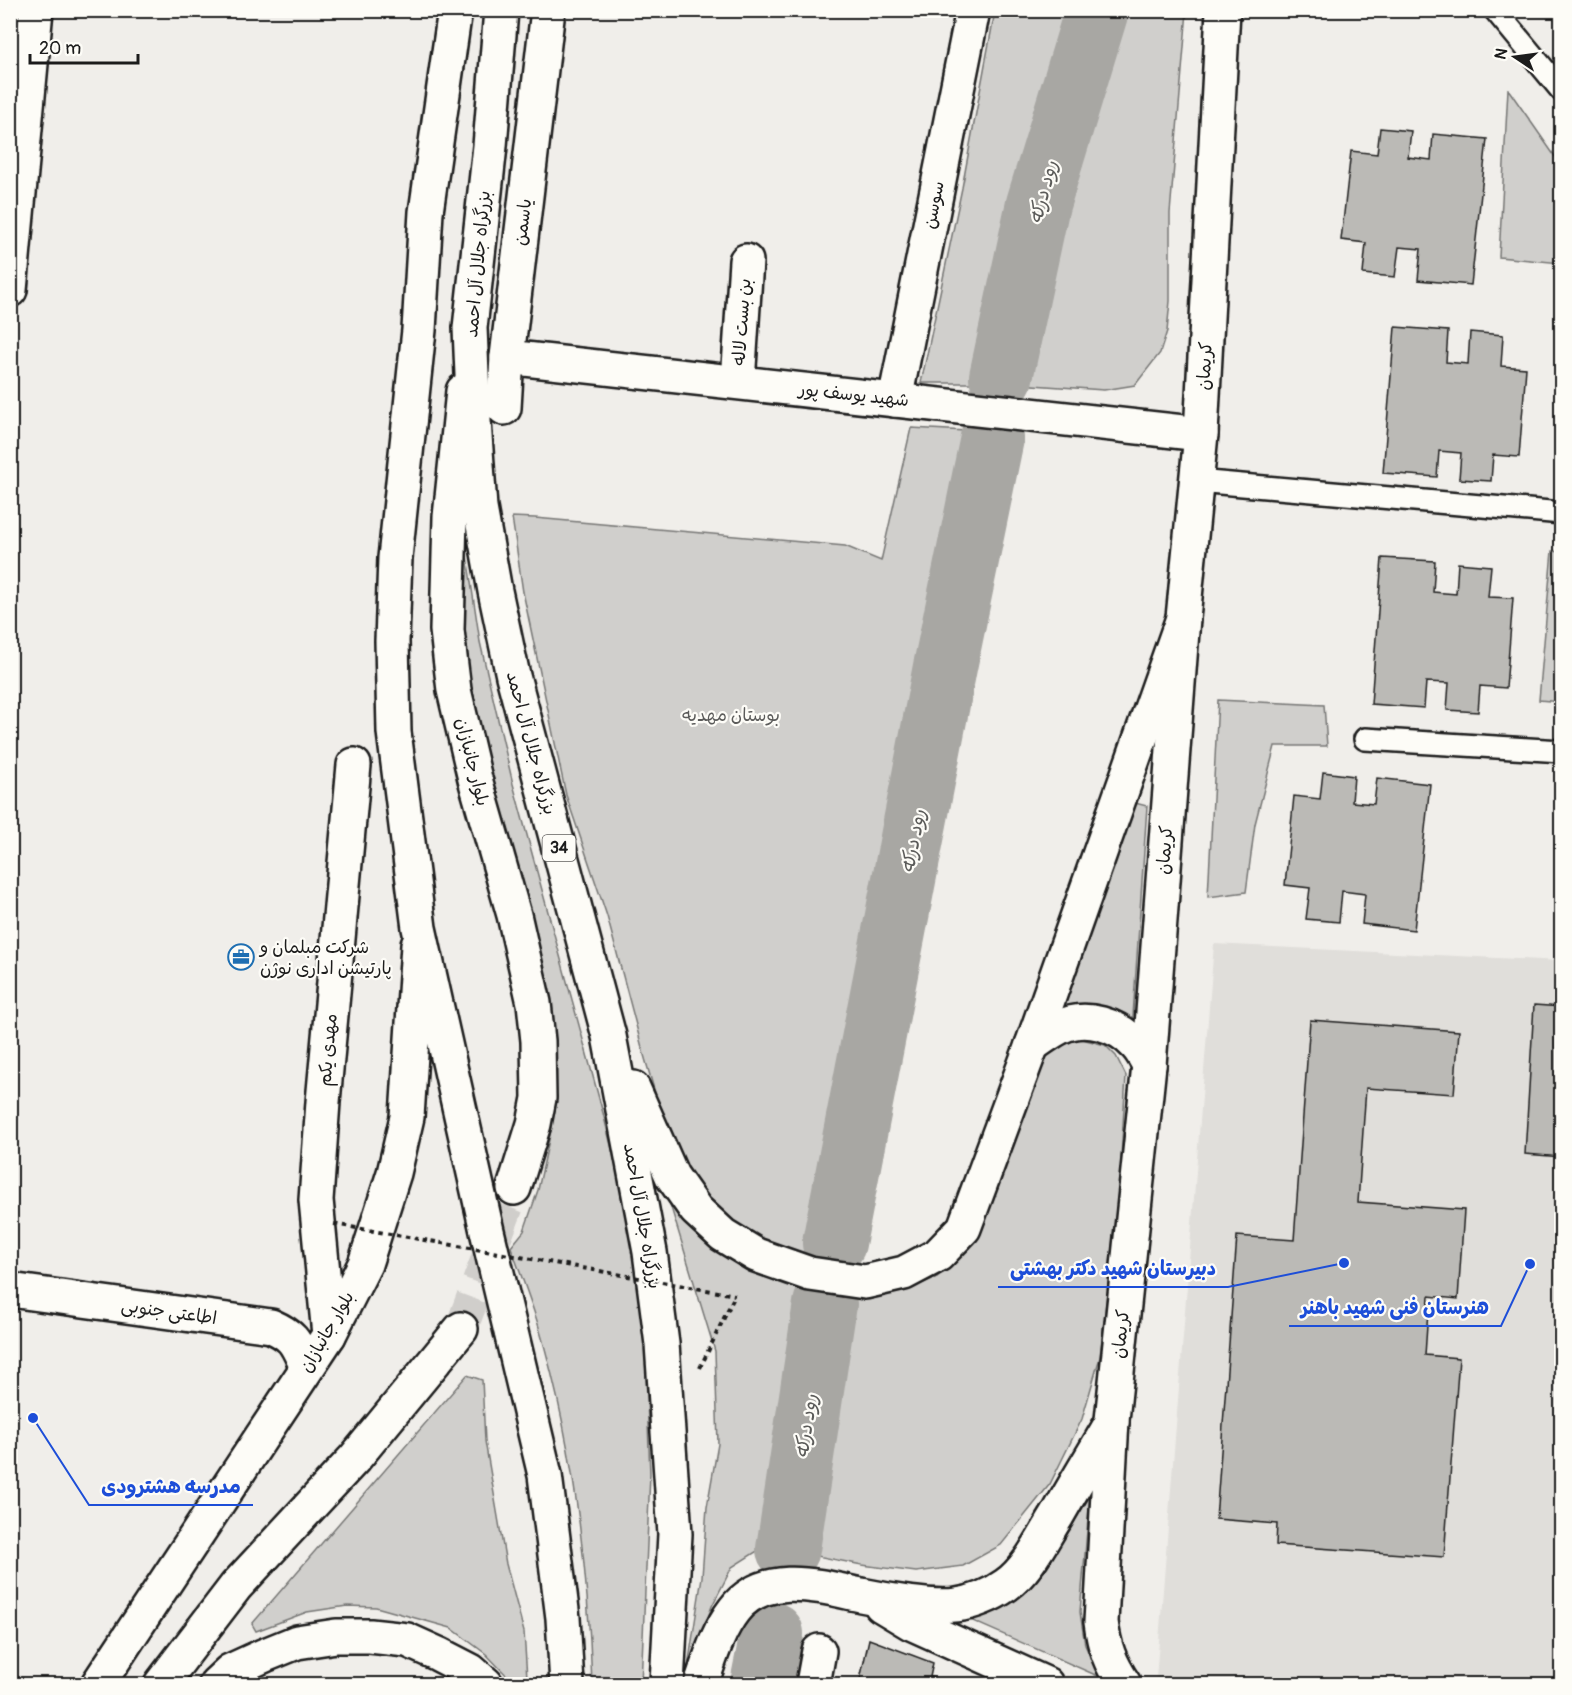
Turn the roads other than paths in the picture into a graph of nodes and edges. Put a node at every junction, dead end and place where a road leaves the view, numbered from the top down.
1 (36, 10) edge
2 (433, 10) edge
3 (455, 10) edge
4 (501, 10) edge
5 (548, 10) edge
6 (973, 10) edge
7 (1223, 10) edge
8 (1495, 10) edge
9 (1562, 90) edge
10 (426, 212) junction
11 (746, 261) dead end
12 (10, 290) edge
13 (470, 328) junction
14 (506, 369) joint
15 (738, 382) junction
16 (895, 400) junction
17 (1201, 434) junction
18 (1197, 481) junction
19 (1562, 513) edge
20 (1183, 618) junction
21 (1365, 739) dead end
22 (1562, 750) edge
23 (354, 765) dead end
24 (419, 928) junction
25 (609, 1036) junction
26 (1032, 1045) junction
27 (1149, 1065) junction
28 (514, 1188) tunnel mouth
29 (10, 1290) edge
30 (461, 1329) tunnel mouth
31 (329, 1335) junction
32 (307, 1367) junction
33 (1112, 1422) junction
34 (864, 1595) junction
35 (819, 1651) dead end
36 (98, 1684) edge
37 (161, 1684) edge
38 (216, 1684) edge
39 (486, 1684) edge
40 (567, 1684) edge
41 (667, 1684) edge
42 (701, 1684) edge
43 (813, 1684) edge
44 (1046, 1684) edge
45 (1124, 1684) edge

1 - 12 main road
2 - 10 main road
3 - 10 main road
4 - 13 main road, بزرگراه جلال آل احمد / 34
5 - 14 main road, یاسمن
6 - 16 main road, سوسن
7 - 17 main road, کریمان
8 - 9 lane
10 - 24 main road
11 - 15 main road, بن بست لاله
13 - 25 main road, بزرگراه جلال آل احمد / 34
13 - 28 main road, بلوار جانبازان
14 - 15 main road, شهید یوسف پور
15 - 16 main road, شهید یوسف پور
16 - 17 main road, شهید یوسف پور
17 - 18 main road, کریمان
18 - 19 lane
18 - 20 main road, کریمان
20 - 26 main road
20 - 27 main road, کریمان
21 - 22 lane
23 - 31 main road, مهدی یکم
24 - 31 main road, بلوار جانبازان
24 - 40 main road
25 - 26 main road
25 - 41 main road, بزرگراه جلال آل احمد / 34
26 - 27 main road
27 - 33 main road, کریمان
29 - 32 main road, اطاعتی جنوبی
30 - 37 main road
31 - 32 main road, بلوار جانبازان
32 - 36 main road, بلوار جانبازان
33 - 34 main road
33 - 45 main road, کریمان
34 - 42 main road
34 - 44 main road
35 - 43 main road
38 - 39 main road

